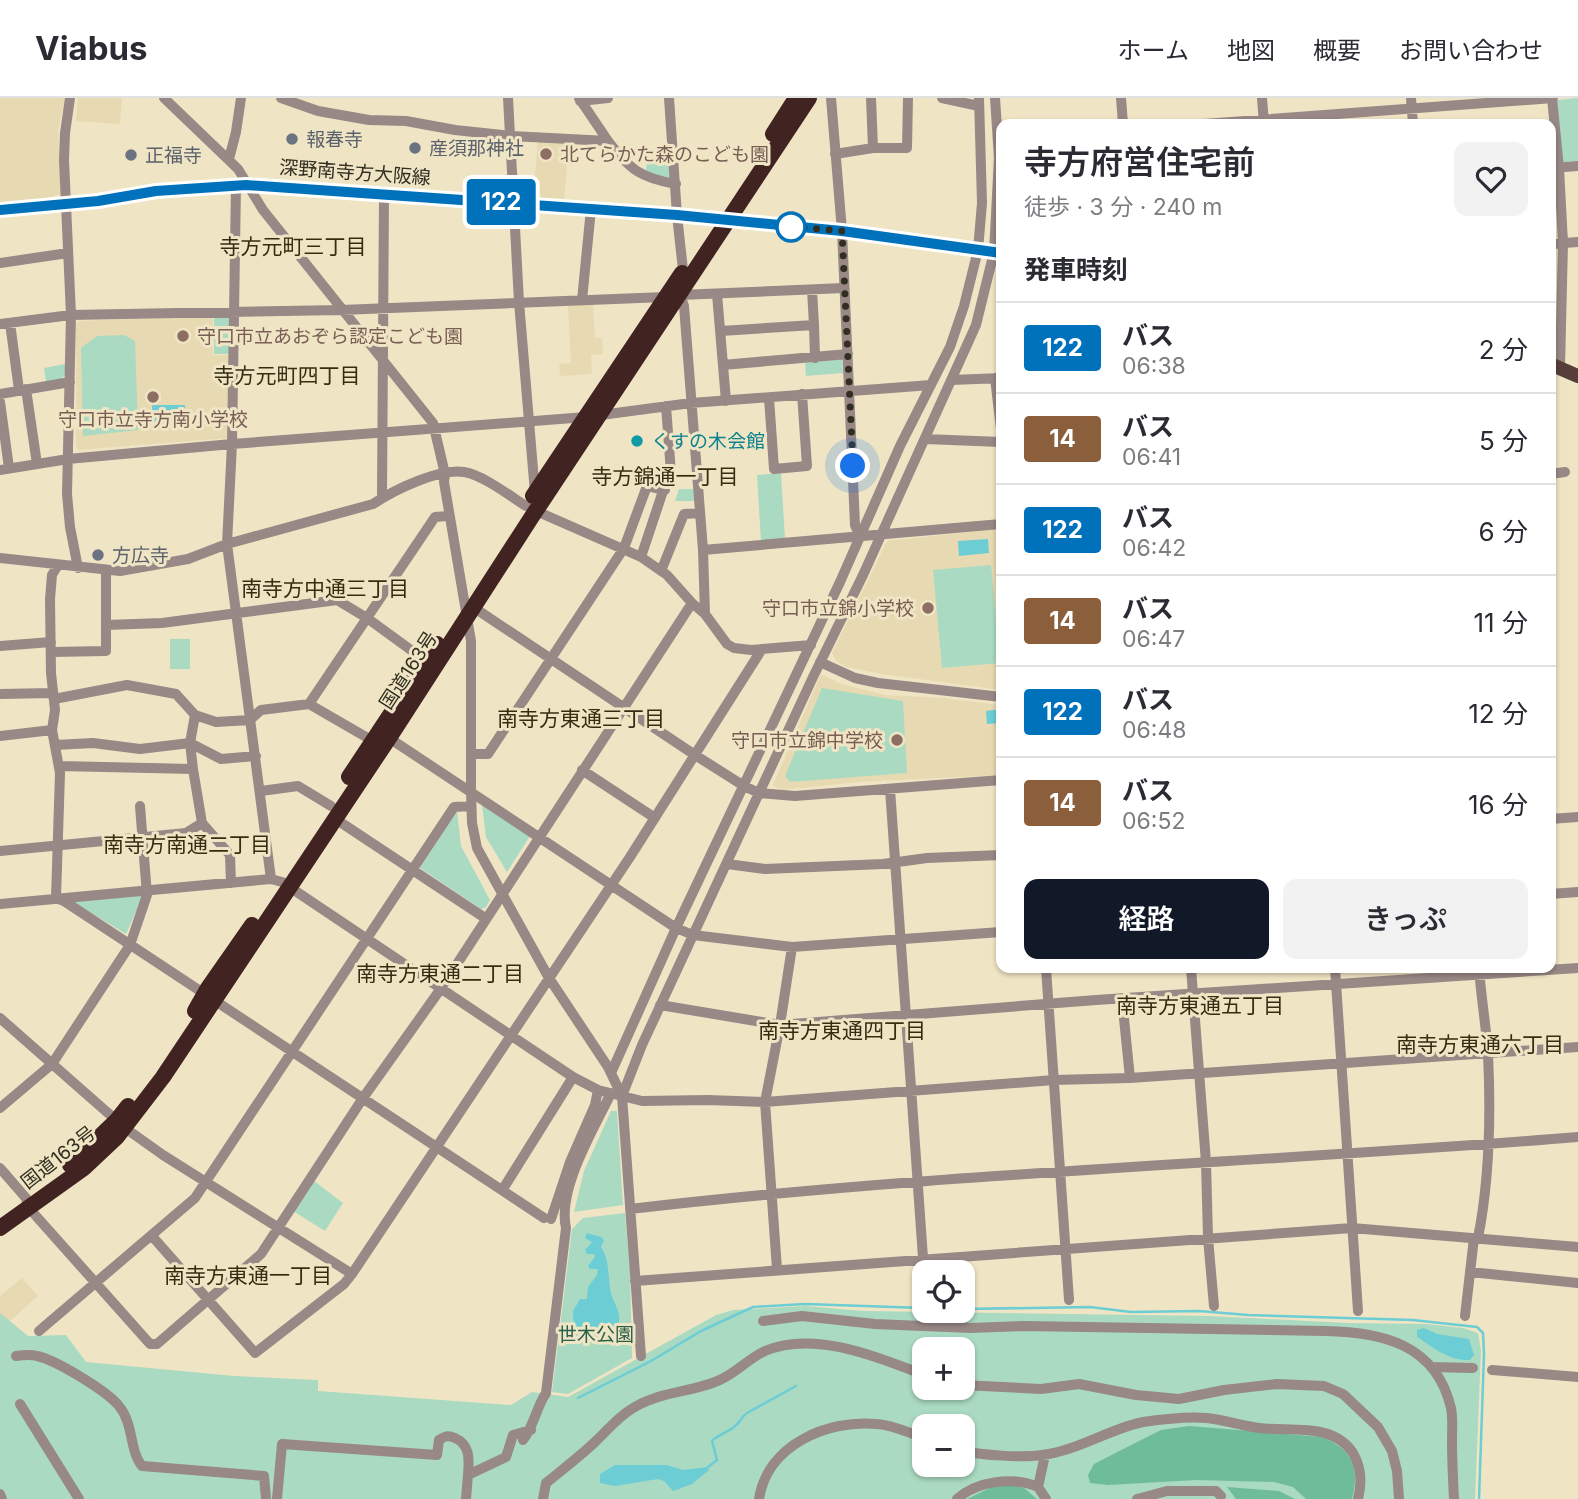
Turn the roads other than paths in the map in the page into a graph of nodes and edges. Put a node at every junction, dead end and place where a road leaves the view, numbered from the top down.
1 (70, 98) edge
2 (164, 98) edge
3 (241, 98) edge
4 (281, 98) edge
5 (508, 98) edge
6 (608, 98) edge
7 (669, 98) edge
8 (796, 98) edge
9 (810, 98) edge
10 (831, 98) edge
11 (871, 98) edge
12 (908, 98) edge
13 (942, 98) edge
14 (995, 98) edge
15 (1121, 98) edge
16 (1262, 98) edge
17 (1552, 98) edge
18 (583, 99) edge
19 (979, 102) edge
20 (1411, 103) edge
21 (998, 119) edge
22 (1123, 119) edge
23 (1264, 119) edge
24 (1280, 119) edge
25 (1553, 119) edge
26 (511, 135) junction
27 (608, 141) junction
28 (873, 148) junction
29 (835, 154) junction
30 (229, 159) junction
31 (1578, 166) edge
32 (1556, 168) edge
33 (1556, 177) edge
34 (676, 184) junction
35 (241, 185) junction
36 (384, 194) junction
37 (66, 203) junction
38 (512, 203) junction
39 (591, 209) junction
40 (0, 210) edge
41 (677, 215) junction
42 (723, 220) junction
43 (842, 231) junction
44 (1578, 242) edge
45 (1563, 243) junction
46 (1556, 244) edge
47 (978, 250) junction
48 (996, 252) edge
49 (68, 253) junction
50 (996, 259) edge
51 (0, 263) edge
52 (683, 270) junction
53 (844, 288) junction
54 (812, 290) junction
55 (717, 294) junction
56 (673, 296) junction
57 (582, 300) junction
58 (519, 302) junction
59 (384, 307) junction
60 (341, 310) junction
61 (235, 313) junction
62 (71, 315) junction
63 (5, 324) edge
64 (814, 325) junction
65 (721, 331) junction
66 (1556, 351) edge
67 (848, 354) junction
68 (815, 358) junction
69 (384, 363) junction
70 (723, 365) junction
71 (1556, 366) edge
72 (1578, 376) edge
73 (996, 378) edge
74 (952, 380) junction
75 (70, 382) junction
76 (931, 385) junction
77 (23, 390) junction
78 (850, 392) junction
79 (0, 394) edge
80 (802, 394) junction
81 (769, 398) junction
82 (726, 401) junction
83 (0, 402) edge
84 (691, 403) junction
85 (666, 406) junction
86 (593, 415) junction
87 (529, 421) junction
88 (435, 428) junction
89 (382, 432) junction
90 (925, 439) junction
91 (996, 442) edge
92 (232, 444) junction
93 (68, 459) junction
94 (37, 464) junction
95 (4, 469) edge
96 (1565, 472) dead end
97 (1556, 473) edge
98 (445, 474) junction
99 (665, 490) junction
100 (382, 497) junction
101 (533, 503) junction
102 (700, 513) junction
103 (449, 516) junction
104 (996, 524) edge
105 (881, 535) junction
106 (860, 537) junction
107 (227, 544) junction
108 (624, 548) junction
109 (703, 550) junction
110 (641, 557) junction
111 (0, 558) edge
112 (58, 565) junction
113 (78, 568) junction
114 (106, 570) junction
115 (661, 571) junction
116 (692, 603) junction
117 (469, 608) junction
118 (237, 612) junction
119 (705, 614) junction
120 (367, 618) junction
121 (106, 625) junction
122 (811, 645) junction
123 (0, 646) edge
124 (51, 647) junction
125 (762, 649) junction
126 (552, 659) junction
127 (426, 661) junction
128 (820, 662) junction
129 (0, 694) edge
130 (53, 696) junction
131 (996, 696) edge
132 (309, 704) junction
133 (623, 707) junction
134 (195, 715) junction
135 (250, 720) junction
136 (52, 730) junction
137 (0, 736) edge
138 (381, 740) junction
139 (190, 743) junction
140 (55, 745) junction
141 (471, 754) junction
142 (695, 755) junction
143 (256, 756) junction
144 (59, 766) junction
145 (193, 769) junction
146 (582, 770) junction
147 (996, 780) edge
148 (744, 786) junction
149 (890, 789) junction
150 (261, 791) junction
151 (471, 791) junction
152 (759, 793) junction
153 (140, 806) dead end
154 (471, 806) junction
155 (333, 812) junction
156 (1578, 817) edge
157 (655, 818) junction
158 (1556, 819) edge
159 (202, 823) junction
160 (539, 836) junction
161 (143, 837) junction
162 (58, 846) junction
163 (0, 851) edge
164 (996, 855) edge
165 (727, 864) junction
166 (895, 864) junction
167 (413, 868) junction
168 (231, 883) junction
169 (281, 883) junction
170 (611, 884) junction
171 (147, 891) junction
172 (1578, 892) edge
173 (1556, 894) edge
174 (502, 895) junction
175 (56, 898) junction
176 (0, 904) edge
177 (485, 918) junction
178 (676, 928) junction
179 (996, 932) edge
180 (693, 935) junction
181 (367, 938) junction
182 (901, 939) junction
183 (130, 945) junction
184 (792, 947) junction
185 (1578, 968) edge
186 (1556, 969) edge
187 (1046, 973) edge
188 (1191, 973) edge
189 (1335, 973) edge
190 (1459, 973) edge
191 (1479, 973) edge
192 (549, 978) junction
193 (1336, 985) junction
194 (442, 988) junction
195 (1193, 995) junction
196 (210, 998) junction
197 (1122, 999) junction
198 (1048, 1004) junction
199 (660, 1005) junction
200 (907, 1014) junction
201 (0, 1018) edge
202 (780, 1025) junction
203 (513, 1035) junction
204 (1578, 1047) edge
205 (291, 1051) junction
206 (1488, 1053) junction
207 (1342, 1063) junction
208 (52, 1064) junction
209 (611, 1073) junction
210 (1199, 1073) junction
211 (573, 1077) junction
212 (1130, 1078) junction
213 (1054, 1080) junction
214 (598, 1090) junction
215 (911, 1092) junction
216 (616, 1095) junction
217 (363, 1098) junction
218 (765, 1102) junction
219 (0, 1108) edge
220 (121, 1124) junction
221 (1578, 1137) edge
222 (1488, 1144) junction
223 (437, 1147) junction
224 (1348, 1155) junction
225 (1206, 1162) junction
226 (0, 1168) edge
227 (1060, 1172) junction
228 (206, 1181) junction
229 (917, 1182) junction
230 (503, 1189) junction
231 (770, 1193) junction
232 (27, 1202) junction
233 (630, 1209) junction
234 (0, 1215) edge
235 (0, 1228) edge
236 (1352, 1228) junction
237 (279, 1229) junction
238 (152, 1236) junction
239 (1208, 1238) junction
240 (1476, 1238) junction
241 (1066, 1247) junction
242 (1578, 1247) edge
243 (923, 1259) junction
244 (777, 1269) junction
245 (1470, 1272) junction
246 (352, 1274) junction
247 (635, 1281) junction
248 (95, 1282) junction
249 (1578, 1283) edge
250 (209, 1300) junction
251 (1069, 1300) dead end
252 (1214, 1306) dead end
253 (1358, 1311) dead end
254 (1465, 1316) dead end
255 (763, 1321) dead end
256 (39, 1331) dead end
257 (16, 1356) dead end
258 (640, 1356) dead end
259 (1431, 1367) junction
260 (1473, 1368) dead end
261 (912, 1370) edge
262 (1492, 1370) dead end
263 (1578, 1377) edge
264 (975, 1386) edge
265 (20, 1404) dead end
266 (531, 1430) junction
267 (912, 1434) edge
268 (523, 1440) dead end
269 (975, 1452) edge
270 (1045, 1455) junction
271 (468, 1475) junction
272 (0, 1494) edge
273 (1045, 1496) edge
274 (1221, 1496) dead end
275 (758, 1497) edge
276 (2, 1499) edge
277 (79, 1499) edge
278 (265, 1499) edge
279 (277, 1499) edge
280 (466, 1499) edge
281 (543, 1499) edge
282 (957, 1499) edge
283 (1137, 1499) edge
284 (1359, 1499) edge
285 (1399, 1499) edge
286 (1454, 1499) edge

1 - 37 street
2 - 30 street
3 - 30 street
4 - 26 street
5 - 26 street
6 - 18 street
7 - 34 street
8 - 42 highway, 国道163号
9 - 42 highway, 国道163号
10 - 29 street
11 - 28 street
12 - 28 street
13 - 19 street
14 - 21 street
15 - 22 street
16 - 23 street
17 - 20 street
17 - 25 street
18 - 27 street
19 - 47 street
20 - 24 street
26 - 27 street
26 - 38 street
27 - 34 street
28 - 29 street
29 - 43 street
30 - 35 street
31 - 32 street
33 - 45 street
34 - 41 street
35 - 36 main road, 深野南寺方大阪線
35 - 37 main road, 深野南寺方大阪線
35 - 60 street
35 - 61 street
36 - 38 main road, 深野南寺方大阪線
36 - 59 street
37 - 40 main road, 深野南寺方大阪線
37 - 49 street
38 - 39 main road, 深野南寺方大阪線
38 - 58 street
39 - 41 main road, 深野南寺方大阪線
39 - 57 street
41 - 42 main road, 深野南寺方大阪線
41 - 52 street
42 - 43 main road, 深野南寺方大阪線
42 - 52 highway, 国道163号
42 - 56 highway, 国道163号
43 - 47 main road, 深野南寺方大阪線
43 - 53 street
44 - 45 street
45 - 46 street
45 - 66 street
47 - 48 main road, 深野南寺方大阪線
47 - 76 street
49 - 51 street
49 - 62 street
50 - 74 street
52 - 56 highway, 国道163号
53 - 54 street
53 - 67 street
54 - 55 street
54 - 64 street
55 - 56 street
55 - 65 street
56 - 57 street
56 - 84 street
56 - 86 highway, 国道163号
57 - 58 street
58 - 59 street
58 - 87 street
59 - 60 street
59 - 69 street
60 - 61 street
60 - 69 street
61 - 62 street
61 - 92 street
62 - 63 street
62 - 75 street
63 - 77 street
64 - 65 street
64 - 68 street
65 - 70 street
67 - 68 street
67 - 78 street
68 - 70 street
69 - 88 street
69 - 89 street
70 - 82 street
71 - 72 main road
73 - 74 street
74 - 90 street
75 - 77 street
75 - 93 street
76 - 78 street
76 - 106 street
77 - 79 street
77 - 94 street
78 - 80 street
78 - 106 street
80 - 81 street
80 - 81 street
81 - 82 street
82 - 84 street
83 - 95 street
84 - 85 street
84 - 102 street
85 - 86 street
85 - 99 street
86 - 87 street
86 - 101 highway, 国道163号
87 - 88 street
87 - 101 street
88 - 89 street
88 - 98 street
89 - 92 street
89 - 100 street
90 - 91 street
90 - 105 street
92 - 93 street
92 - 107 street
93 - 94 street
93 - 113 street
94 - 95 street
96 - 97 street
98 - 100 street
98 - 101 street
98 - 103 street
99 - 108 street
99 - 110 street
100 - 107 street
101 - 108 street
101 - 117 highway, 国道163号
102 - 109 street
102 - 115 street
103 - 117 street
103 - 120 street
104 - 105 street
105 - 106 street
105 - 128 street
106 - 109 street
106 - 122 street
107 - 114 street
107 - 118 street
108 - 110 street
108 - 126 street
109 - 119 street
110 - 115 street
111 - 112 street
112 - 113 street
112 - 124 street
113 - 114 street
114 - 121 street
115 - 116 street
116 - 119 street
116 - 133 street
117 - 126 street
117 - 127 highway, 国道163号
117 - 138 highway, 国道163号
117 - 141 street
118 - 120 street
118 - 121 street
118 - 135 street
119 - 125 street
120 - 127 street
120 - 132 street
121 - 124 street
122 - 125 street
122 - 148 street
123 - 124 street
124 - 130 street
125 - 142 street
126 - 133 street
126 - 141 street
127 - 138 highway, 国道163号
128 - 131 street
128 - 152 street
129 - 130 street
130 - 134 street
130 - 136 street
132 - 135 street
132 - 138 street
133 - 142 street
133 - 146 street
134 - 135 street
134 - 139 street
135 - 143 street
136 - 137 street
136 - 140 street
138 - 151 street
138 - 155 highway, 国道163号
139 - 140 street
139 - 143 street
139 - 145 street
140 - 144 street
141 - 151 street
142 - 148 street
142 - 157 street
143 - 150 street
144 - 145 street
144 - 162 street
145 - 159 street
146 - 157 street
146 - 160 street
147 - 149 street
148 - 152 street
148 - 178 street
149 - 152 street
149 - 166 street
150 - 155 street
150 - 169 street
151 - 154 street
151 - 160 street
152 - 165 street
153 - 161 street
154 - 167 street
154 - 174 street
155 - 167 street
155 - 169 highway, 国道163号
156 - 158 street
157 - 170 street
159 - 161 street
159 - 168 street
160 - 170 street
160 - 174 street
161 - 162 street
161 - 171 street
162 - 163 street
162 - 175 street
164 - 166 street
165 - 166 street
165 - 180 street
166 - 182 street
167 - 177 street
167 - 181 street
168 - 169 street
168 - 171 street
169 - 181 street
169 - 196 highway, 国道163号
170 - 178 street
170 - 192 street
171 - 175 street
171 - 183 street
172 - 173 street
174 - 177 street
174 - 192 street
175 - 176 street
175 - 183 street
177 - 194 street
178 - 180 street
178 - 209 street
179 - 182 street
180 - 184 street
180 - 199 street
181 - 194 street
181 - 205 street
182 - 184 street
182 - 200 street
183 - 196 street
183 - 208 street
184 - 202 street
185 - 186 street
187 - 198 street
188 - 195 street
189 - 193 street
190 - 193 street
191 - 206 street
192 - 203 street
192 - 209 street
193 - 195 street
193 - 207 street
194 - 203 street
194 - 217 street
195 - 197 street
195 - 210 street
196 - 205 street
196 - 220 highway, 国道163号
197 - 198 street
197 - 212 street
198 - 200 street
198 - 213 street
199 - 202 street
199 - 216 street
200 - 202 street
200 - 215 street
201 - 208 street
202 - 218 street
203 - 211 street
203 - 223 street
204 - 206 street
205 - 217 street
205 - 228 street
206 - 207 street
206 - 222 street
207 - 210 street
207 - 224 street
208 - 219 street
208 - 220 street
209 - 216 street
210 - 212 street
210 - 225 street
211 - 214 street
211 - 230 street
212 - 213 street
213 - 215 street
213 - 227 street
214 - 216 street
214 - 230 street
215 - 218 street
215 - 229 street
216 - 218 street
216 - 233 street
216 - 266 street
217 - 223 street
217 - 237 street
218 - 231 street
220 - 228 street
220 - 232 highway, 国道163号
221 - 222 street
222 - 224 street
222 - 240 street
223 - 230 street
223 - 246 street
224 - 225 street
224 - 236 street
225 - 227 street
225 - 239 street
226 - 232 street
227 - 229 street
227 - 241 street
228 - 237 street
228 - 238 street
229 - 231 street
229 - 243 street
231 - 233 street
231 - 244 street
232 - 234 highway, 国道163号
232 - 235 highway, 国道163号
232 - 248 street
233 - 247 street
236 - 239 street
236 - 240 street
236 - 253 street
237 - 246 street
237 - 250 street
238 - 248 street
238 - 250 street
239 - 241 street
239 - 252 street
240 - 242 street
240 - 245 street
241 - 243 street
241 - 251 street
243 - 244 street
244 - 247 street
245 - 249 street
245 - 254 street
246 - 250 street
247 - 258 street
248 - 250 street
248 - 256 street
255 - 259 street
257 - 278 street
259 - 260 street
259 - 286 street
261 - 281 street
262 - 263 street
264 - 285 street
265 - 277 street
266 - 268 street
266 - 271 street
267 - 275 street
269 - 270 street
270 - 273 street
270 - 284 street
271 - 279 street
271 - 280 street
272 - 276 street
273 - 282 street
274 - 283 street

